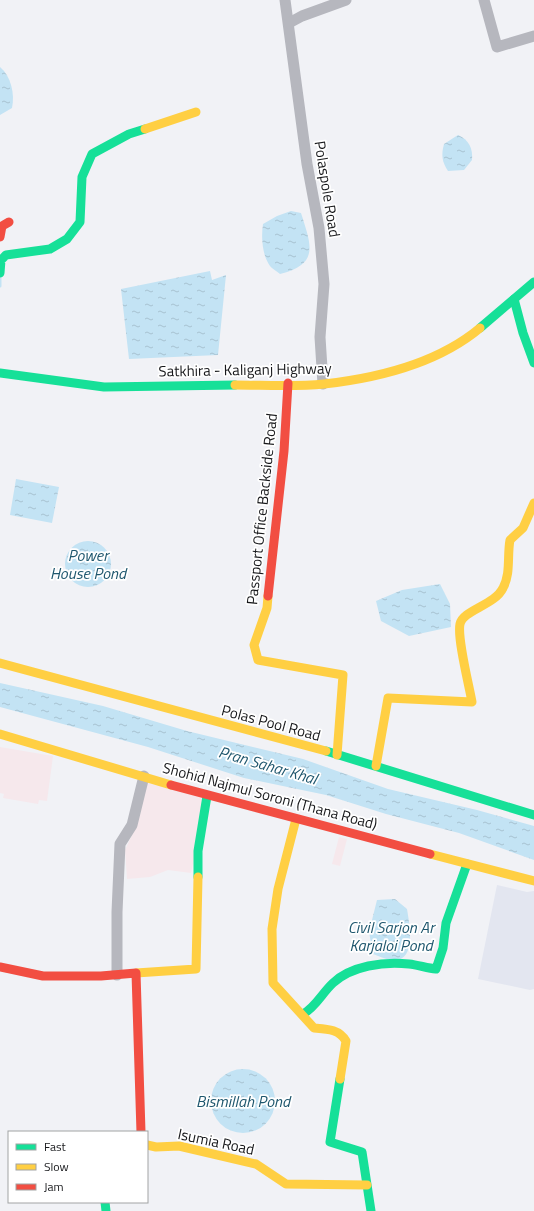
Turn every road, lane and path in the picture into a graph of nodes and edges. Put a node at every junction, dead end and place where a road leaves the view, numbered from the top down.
1 (285, 0) edge
2 (346, 0) edge
3 (484, 0) edge
4 (289, 24) junction
5 (534, 36) edge
6 (196, 112) dead end
7 (9, 222) dead end
8 (0, 238) edge
9 (1, 257) edge
10 (0, 274) edge
11 (534, 282) edge
12 (514, 298) junction
13 (534, 363) edge
14 (0, 373) edge
15 (288, 383) junction
16 (323, 384) junction
17 (534, 503) edge
18 (0, 663) edge
19 (0, 734) edge
20 (337, 755) junction
21 (376, 766) junction
22 (144, 776) junction
23 (208, 796) junction
24 (534, 815) edge
25 (296, 819) junction
26 (467, 864) junction
27 (534, 881) edge
28 (0, 967) edge
29 (136, 973) junction
30 (117, 974) junction
31 (303, 1014) junction
32 (141, 1131) edge
33 (148, 1145) edge
34 (368, 1185) junction
35 (371, 1211) edge

1 - 4 street, Polaspole Road
2 - 4 street
3 - 5 street
4 - 16 street, Polaspole Road
6 - 9 main road
7 - 8 main road
9 - 10 main road
11 - 12 main road, Satkhira - Kaliganj Highway
12 - 13 main road
12 - 16 main road, Satkhira - Kaliganj Highway
14 - 15 main road, Satkhira - Kaliganj Highway
15 - 16 main road, Satkhira - Kaliganj Highway
15 - 20 main road, Passport Office Backside Road
17 - 21 main road
18 - 20 main road, Polas Pool Road
19 - 22 main road, Shohid Najmul Soroni (Thana Road)
20 - 21 main road, Polas Pool Road
21 - 24 main road, Polas Pool Road
22 - 23 main road, Shohid Najmul Soroni (Thana Road)
22 - 30 street
23 - 25 main road, Shohid Najmul Soroni (Thana Road)
23 - 29 main road
25 - 26 main road, Shohid Najmul Soroni (Thana Road)
25 - 31 main road
26 - 27 main road, Shohid Najmul Soroni (Thana Road)
26 - 31 main road
28 - 30 main road
29 - 30 main road
29 - 32 main road
31 - 34 main road
33 - 34 main road, Isumia Road
34 - 35 main road

